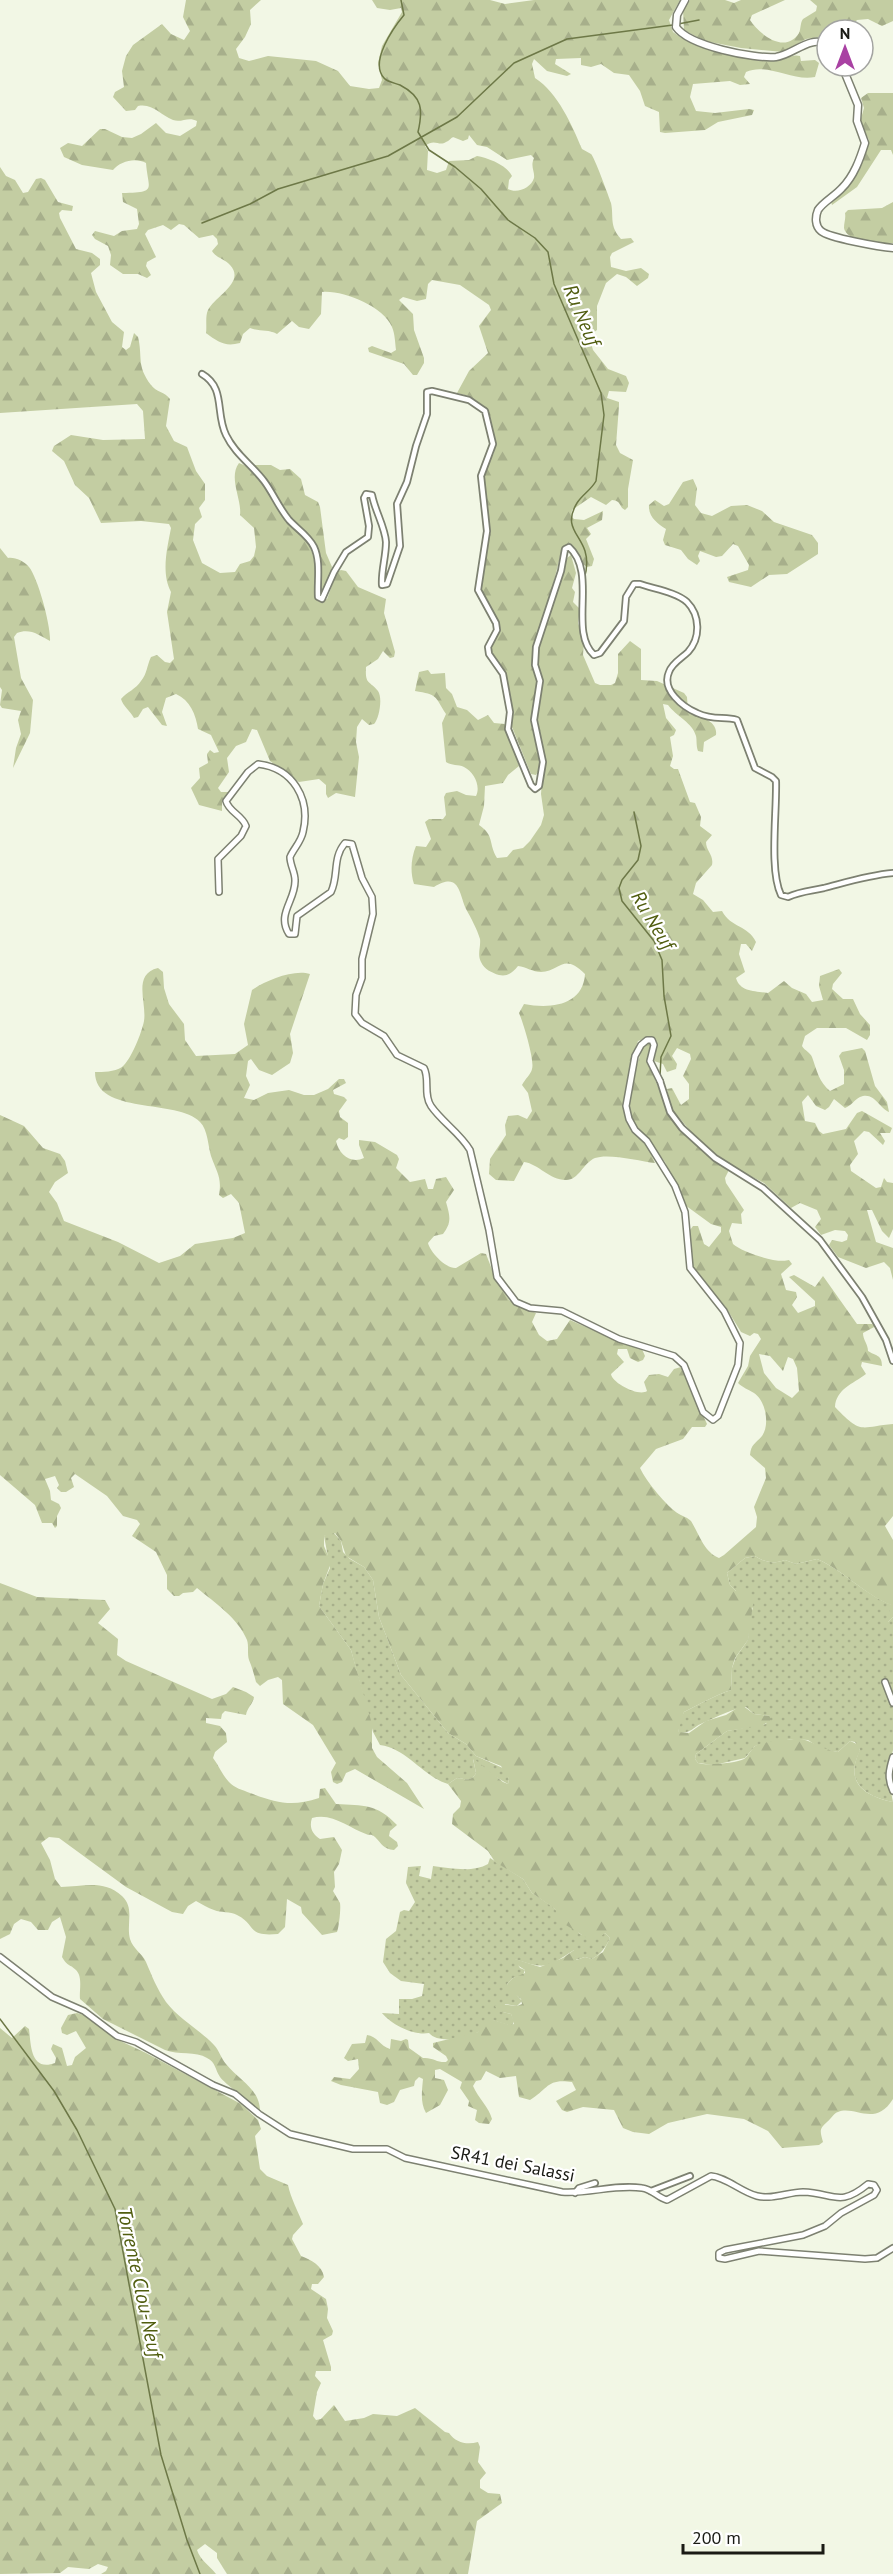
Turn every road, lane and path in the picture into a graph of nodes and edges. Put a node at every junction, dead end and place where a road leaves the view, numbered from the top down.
1 (685, 0) edge
2 (815, 42) edge
3 (847, 78) edge
4 (893, 248) edge
5 (202, 374) dead end
6 (893, 873) edge
7 (219, 892) dead end
8 (660, 1081) joint
9 (893, 1361) edge
10 (885, 1682) dead end
11 (893, 1703) edge
12 (893, 1757) edge
13 (893, 1791) edge
14 (0, 1957) edge
15 (690, 2176) dead end
16 (596, 2183) dead end
17 (651, 2191) junction
18 (575, 2193) junction
19 (893, 2248) edge

1 - 2 main road
3 - 4 main road
5 - 6 street
7 - 8 street
8 - 9 street
10 - 11 street
12 - 13 street
14 - 18 street, SR41 dei Salassi
15 - 17 street
16 - 18 street
17 - 18 street, SR41 dei Salassi
17 - 19 street, SR41 dei Salassi

